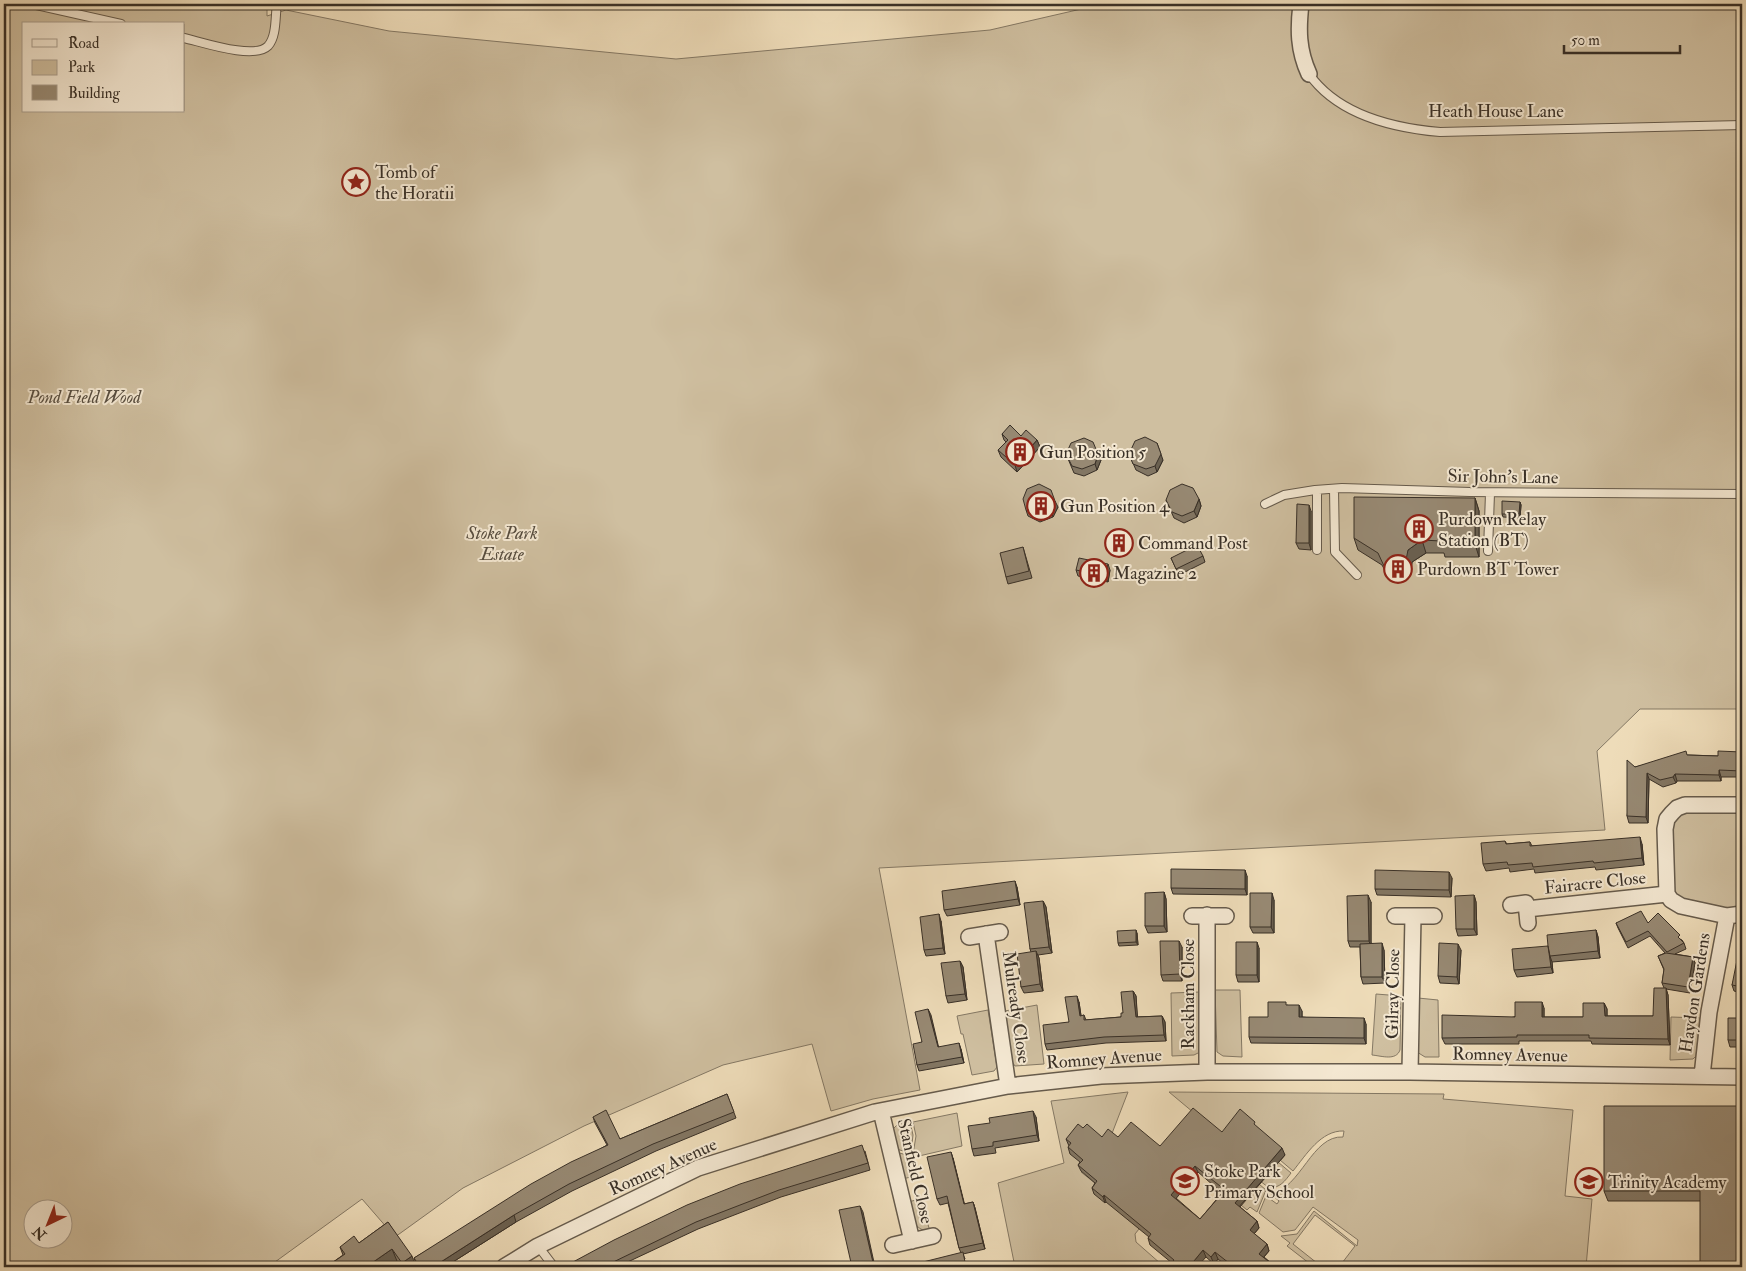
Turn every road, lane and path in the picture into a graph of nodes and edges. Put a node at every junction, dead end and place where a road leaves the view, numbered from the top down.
1 (32, 4) edge
2 (277, 4) edge
3 (1301, 4) edge
4 (112, 22) edge
5 (185, 38) edge
6 (1309, 74) joint
7 (1742, 125) edge
8 (1334, 489) junction
9 (1317, 490) junction
10 (1490, 493) junction
11 (1742, 494) edge
12 (1265, 504) dead end
13 (1317, 550) dead end
14 (1488, 550) dead end
15 (1357, 575) dead end
16 (1742, 805) edge
17 (1667, 894) junction
18 (1511, 905) dead end
19 (1742, 914) edge
20 (1226, 916) dead end
21 (1395, 916) dead end
22 (1413, 916) junction
23 (1434, 916) dead end
24 (1727, 916) junction
25 (969, 937) dead end
26 (1207, 1072) junction
27 (1410, 1072) junction
28 (1702, 1076) junction
29 (1742, 1077) edge
30 (1008, 1086) junction
31 (882, 1111) junction
32 (933, 1236) dead end
33 (912, 1240) junction
34 (893, 1245) dead end
35 (538, 1246) junction
36 (504, 1267) edge
37 (554, 1267) edge

1 - 4 lane
2 - 5 lane
3 - 6 street, Heath House Lane
6 - 7 lane, Heath House Lane
8 - 9 lane, Sir John's Lane
8 - 10 lane, Sir John's Lane
8 - 15 lane
9 - 12 lane, Sir John's Lane
9 - 13 lane
10 - 11 lane, Sir John's Lane
10 - 14 lane
16 - 17 street
17 - 18 street, Fairacre Close
17 - 24 street, Haydon Gardens
19 - 24 street, Haydon Gardens
20 - 26 street, Rackham Close
21 - 22 street
22 - 23 street
22 - 27 street, Gilray Close
24 - 28 street, Haydon Gardens
25 - 30 street, Mulready Close
26 - 27 street, Romney Avenue
26 - 30 street, Romney Avenue
27 - 28 street, Romney Avenue
28 - 29 street, Romney Avenue
30 - 31 street, Romney Avenue
31 - 33 street, Stanfield Close
31 - 35 street, Romney Avenue
32 - 33 street, Stanfield Close
33 - 34 street, Stanfield Close
35 - 36 street, Romney Avenue
35 - 37 lane

